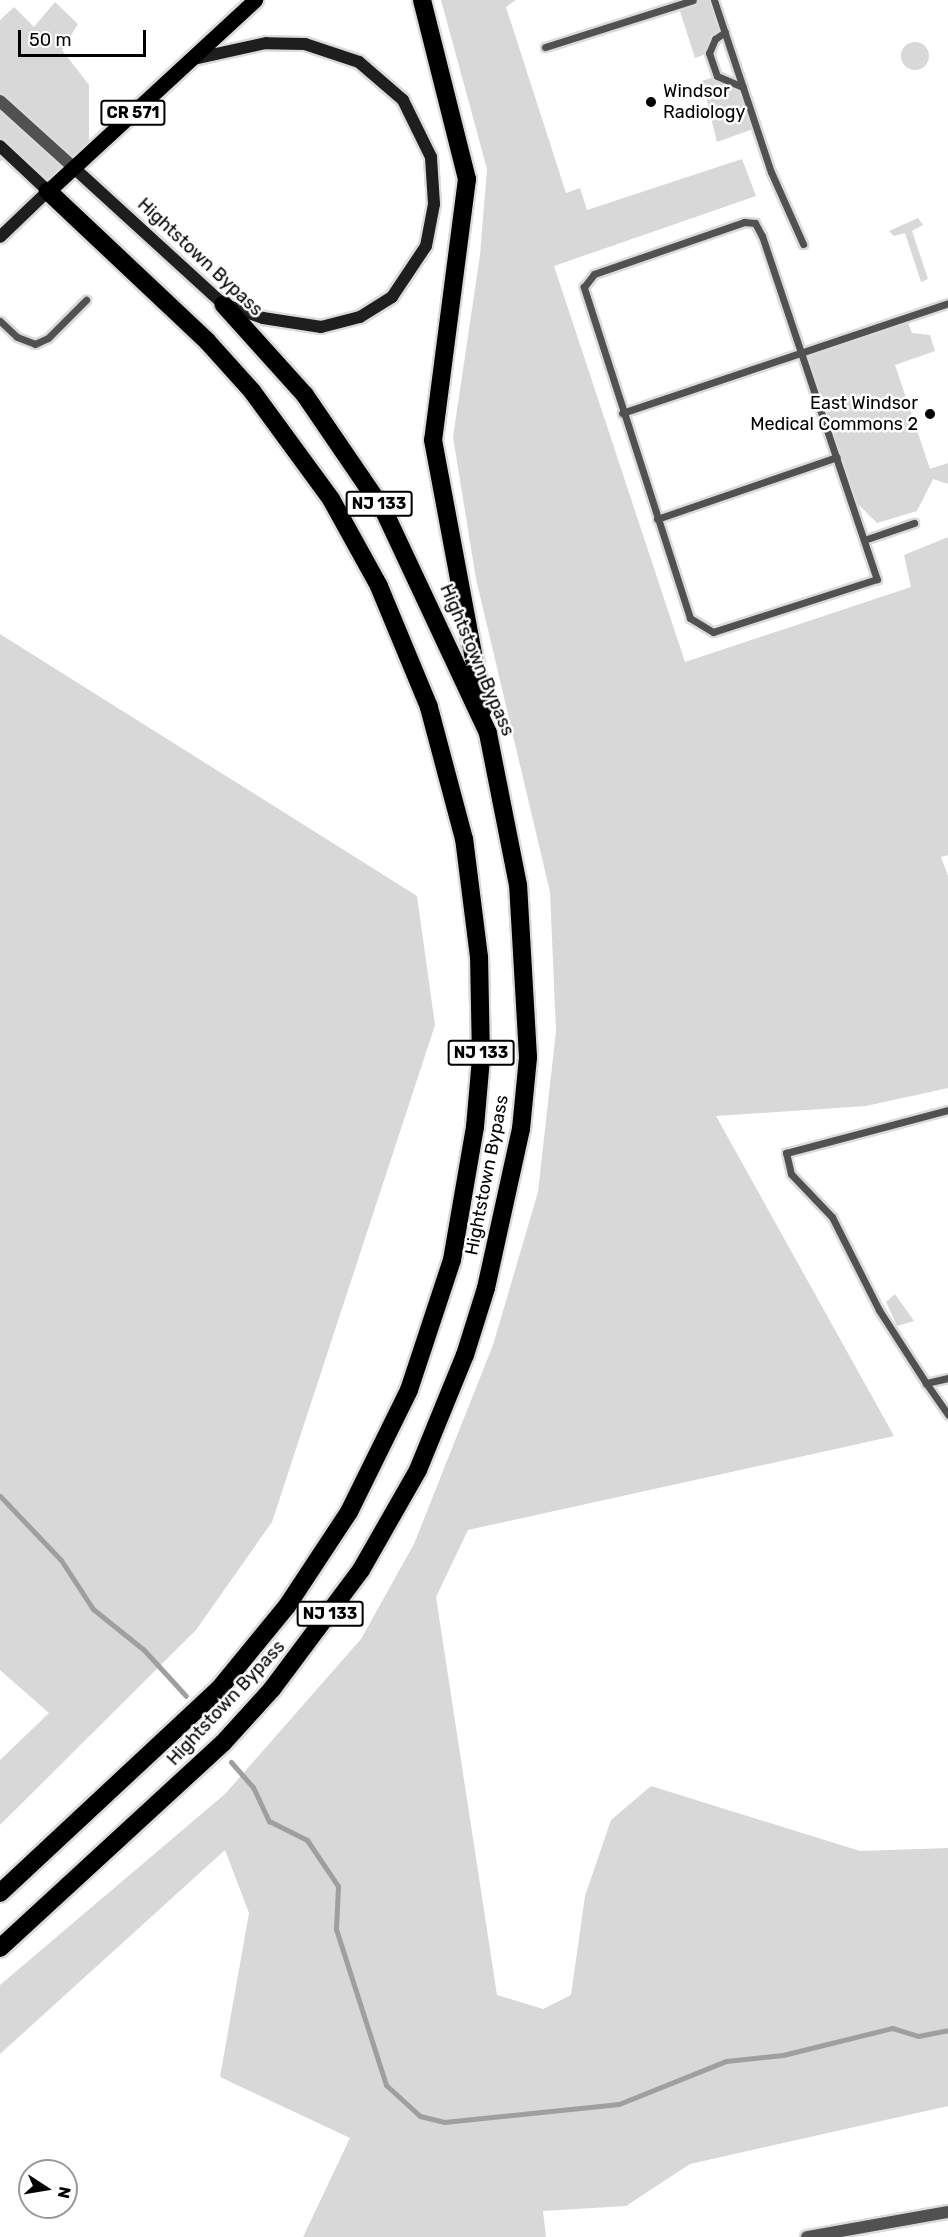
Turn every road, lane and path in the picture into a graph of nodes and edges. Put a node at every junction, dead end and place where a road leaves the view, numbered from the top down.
1 (255, 0) edge
2 (422, 0) edge
3 (693, 0) edge
4 (714, 0) edge
5 (725, 32) junction
6 (545, 47) dead end
7 (193, 59) junction
8 (743, 87) junction
9 (0, 100) edge
10 (0, 146) edge
11 (73, 167) junction
12 (48, 191) junction
13 (0, 237) edge
14 (803, 244) dead end
15 (86, 300) dead end
16 (948, 303) edge
17 (223, 304) junction
18 (0, 321) edge
19 (803, 352) junction
20 (622, 413) junction
21 (837, 457) junction
22 (657, 519) junction
23 (914, 523) dead end
24 (864, 540) junction
25 (488, 733) junction
26 (948, 1110) edge
27 (948, 1378) edge
28 (926, 1383) junction
29 (948, 1415) edge
30 (0, 1893) edge
31 (0, 1948) edge
32 (948, 2212) edge
33 (807, 2237) edge

1 - 7 main road, CR 571
2 - 25 highway
3 - 6 lane
4 - 5 lane
5 - 8 lane
5 - 8 lane
7 - 11 main road, CR 571
7 - 17 main road
8 - 14 lane
9 - 11 street
10 - 12 main road
11 - 12 main road, CR 571
11 - 17 main road, Hightstown Bypass / NJ 133
12 - 13 main road, CR 571
12 - 30 highway, Hightstown Bypass / NJ 133
15 - 18 lane
16 - 19 lane
17 - 25 highway, Hightstown Bypass / NJ 133
19 - 20 lane
19 - 20 lane
19 - 21 lane
20 - 22 lane
21 - 22 lane
21 - 24 lane
22 - 24 lane
23 - 24 lane
25 - 31 highway, Hightstown Bypass / NJ 133
26 - 28 lane
27 - 28 lane
28 - 29 lane
32 - 33 street

